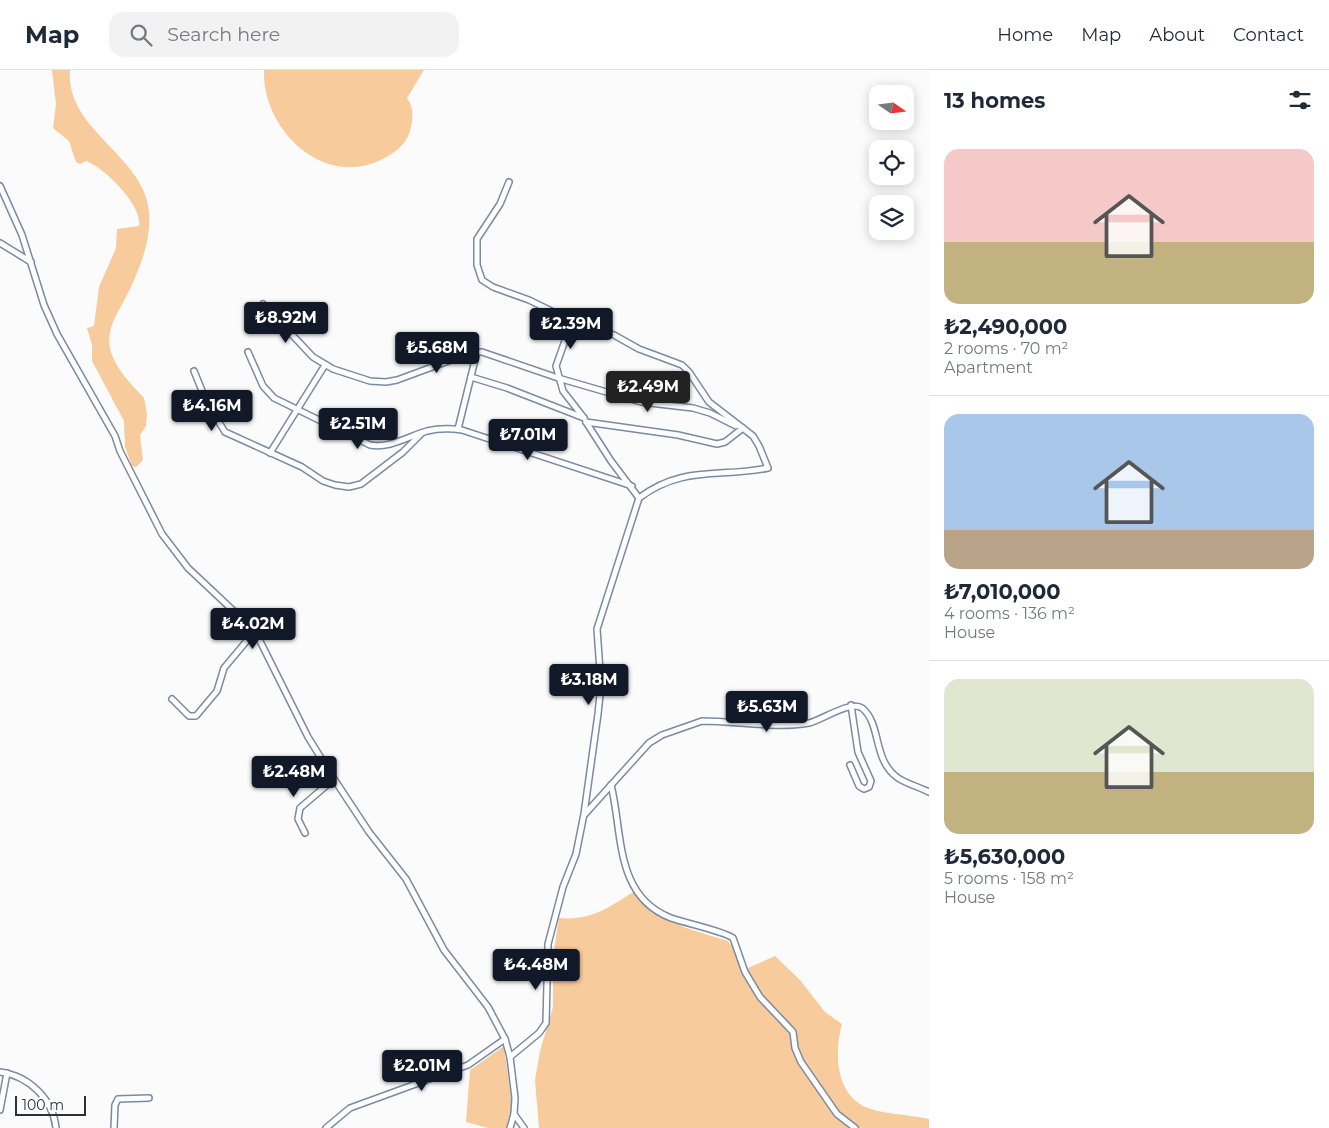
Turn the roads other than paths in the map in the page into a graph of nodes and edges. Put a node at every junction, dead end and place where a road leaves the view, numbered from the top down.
1 (509, 182) dead end
2 (0, 186) edge
3 (0, 243) edge
4 (31, 262) junction
5 (263, 304) dead end
6 (572, 321) junction
7 (248, 352) dead end
8 (477, 352) junction
9 (325, 365) junction
10 (194, 370) dead end
11 (471, 377) junction
12 (558, 378) junction
13 (298, 410) junction
14 (743, 428) junction
15 (458, 429) junction
16 (423, 432) junction
17 (270, 453) junction
18 (632, 486) junction
19 (639, 498) junction
20 (255, 631) junction
21 (172, 699) dead end
22 (851, 705) junction
23 (850, 766) dead end
24 (334, 779) junction
25 (611, 784) junction
26 (929, 792) edge
27 (584, 814) junction
28 (305, 833) dead end
29 (505, 1039) junction
30 (510, 1057) junction
31 (0, 1072) edge
32 (7, 1073) junction
33 (149, 1098) dead end
34 (0, 1110) edge
35 (514, 1114) junction
36 (56, 1128) edge
37 (114, 1128) edge
38 (326, 1128) edge
39 (510, 1128) edge
40 (524, 1128) edge
41 (855, 1128) edge

1 - 6 street
2 - 4 street
3 - 4 street
4 - 20 street
5 - 9 street
6 - 12 street
6 - 14 street
7 - 13 street
8 - 9 street
8 - 11 street
8 - 12 street
9 - 13 street
10 - 17 street
11 - 12 street
11 - 15 street
12 - 14 street
13 - 16 street
13 - 17 street
14 - 18 street
14 - 19 street
15 - 16 street
15 - 18 street
16 - 17 street
18 - 19 street
19 - 27 street
20 - 21 street
20 - 24 street
22 - 23 street
22 - 25 street
22 - 26 street
24 - 28 street
24 - 29 street
25 - 27 street
25 - 41 street
27 - 30 street
29 - 30 street
29 - 38 street
30 - 35 street
31 - 32 street
32 - 34 street
32 - 36 street
33 - 37 street
35 - 39 street
35 - 40 street

